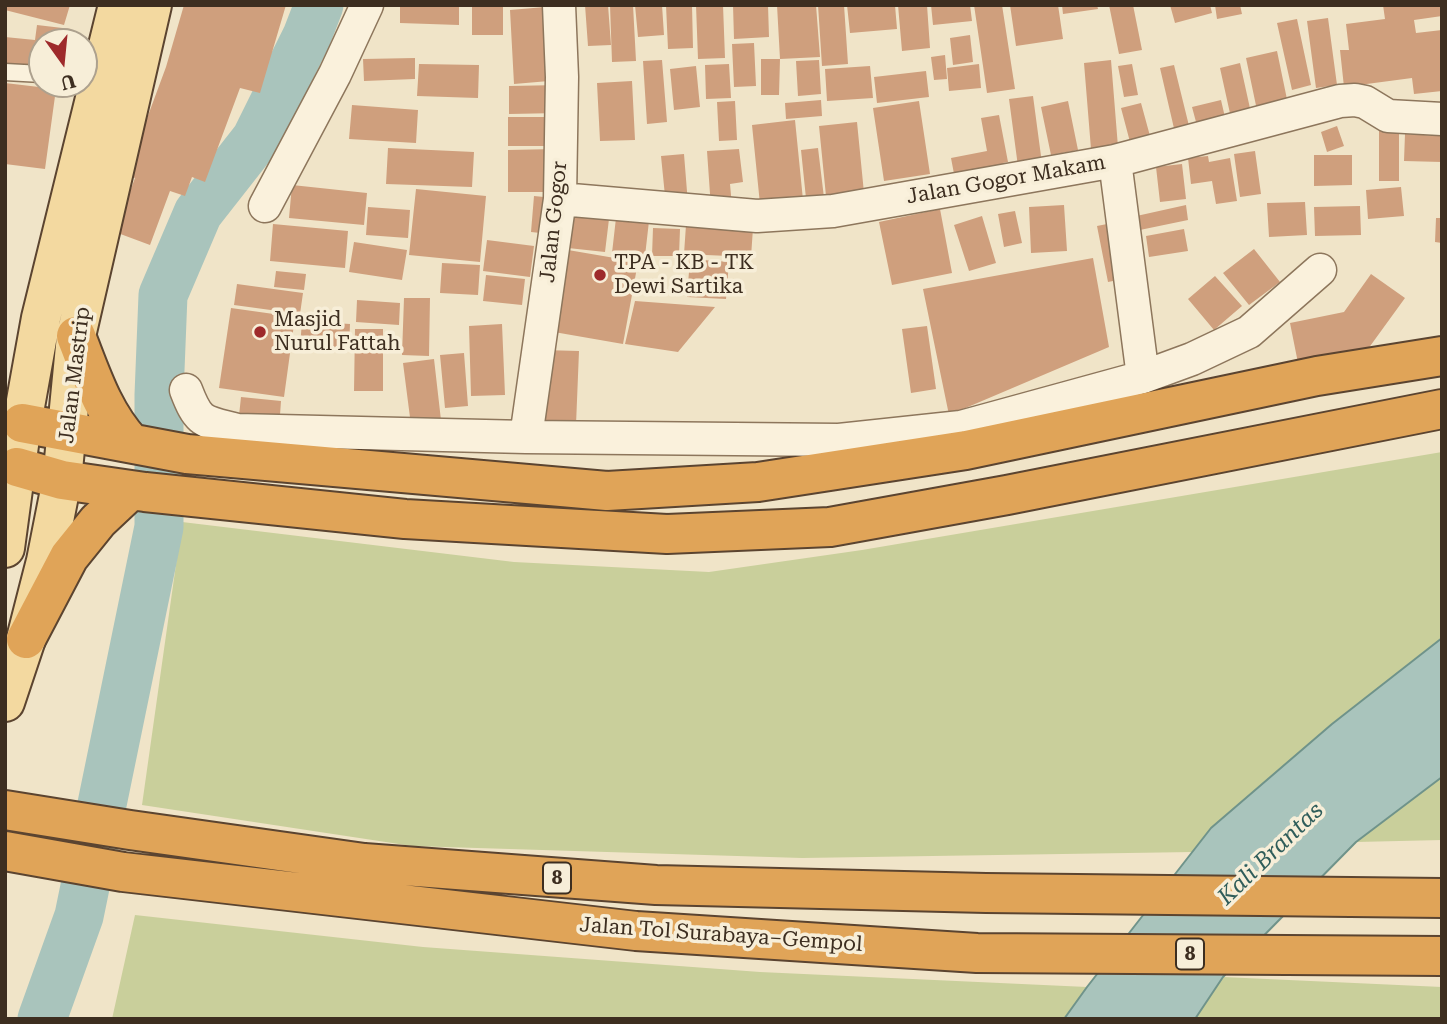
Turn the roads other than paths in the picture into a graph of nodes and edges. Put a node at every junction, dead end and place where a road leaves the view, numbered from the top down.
1 (118, 5) edge
2 (152, 5) edge
3 (367, 5) edge
4 (559, 5) edge
5 (98, 60) edge
6 (5, 72) edge
7 (28, 73) edge
8 (87, 98) edge
9 (1442, 119) edge
10 (1115, 161) junction
11 (560, 199) junction
12 (265, 206) dead end
13 (1320, 270) dead end
14 (76, 336) junction
15 (1442, 356) edge
16 (1143, 377) junction
17 (186, 390) dead end
18 (1442, 409) edge
19 (22, 423) junction
20 (67, 432) junction
21 (415, 434) junction
22 (526, 437) junction
23 (138, 444) junction
24 (17, 467) junction
25 (410, 475) junction
26 (62, 480) junction
27 (138, 491) junction
28 (405, 519) junction
29 (5, 548) edge
30 (26, 639) junction
31 (5, 702) edge
32 (5, 810) edge
33 (5, 851) edge
34 (1442, 898) edge
35 (1442, 956) edge

1 - 5 main road, Jalan Mastrip
2 - 14 main road, Jalan Mastrip
3 - 12 street
4 - 11 street, Jalan Gogor
6 - 7 lane
8 - 19 main road, Jalan Mastrip
9 - 10 street, Jalan Gogor Makam
10 - 11 street, Jalan Gogor Makam
10 - 16 street
11 - 22 street, Jalan Gogor
13 - 16 street
14 - 20 main road, Jalan Mastrip
14 - 23 highway
15 - 25 highway
16 - 22 street
17 - 21 street
18 - 28 highway
19 - 20 highway
19 - 24 main road, Jalan Mastrip
20 - 23 highway
20 - 26 main road, Jalan Mastrip
21 - 22 street
21 - 25 street
23 - 25 highway
24 - 26 highway
24 - 29 main road, Jalan Mastrip
25 - 28 highway
26 - 27 highway
26 - 30 main road, Jalan Mastrip
27 - 28 highway
27 - 30 highway
30 - 31 main road, Jalan Mastrip
32 - 34 highway, 8
33 - 35 highway, Jalan Tol Surabaya–Gempol / 8

